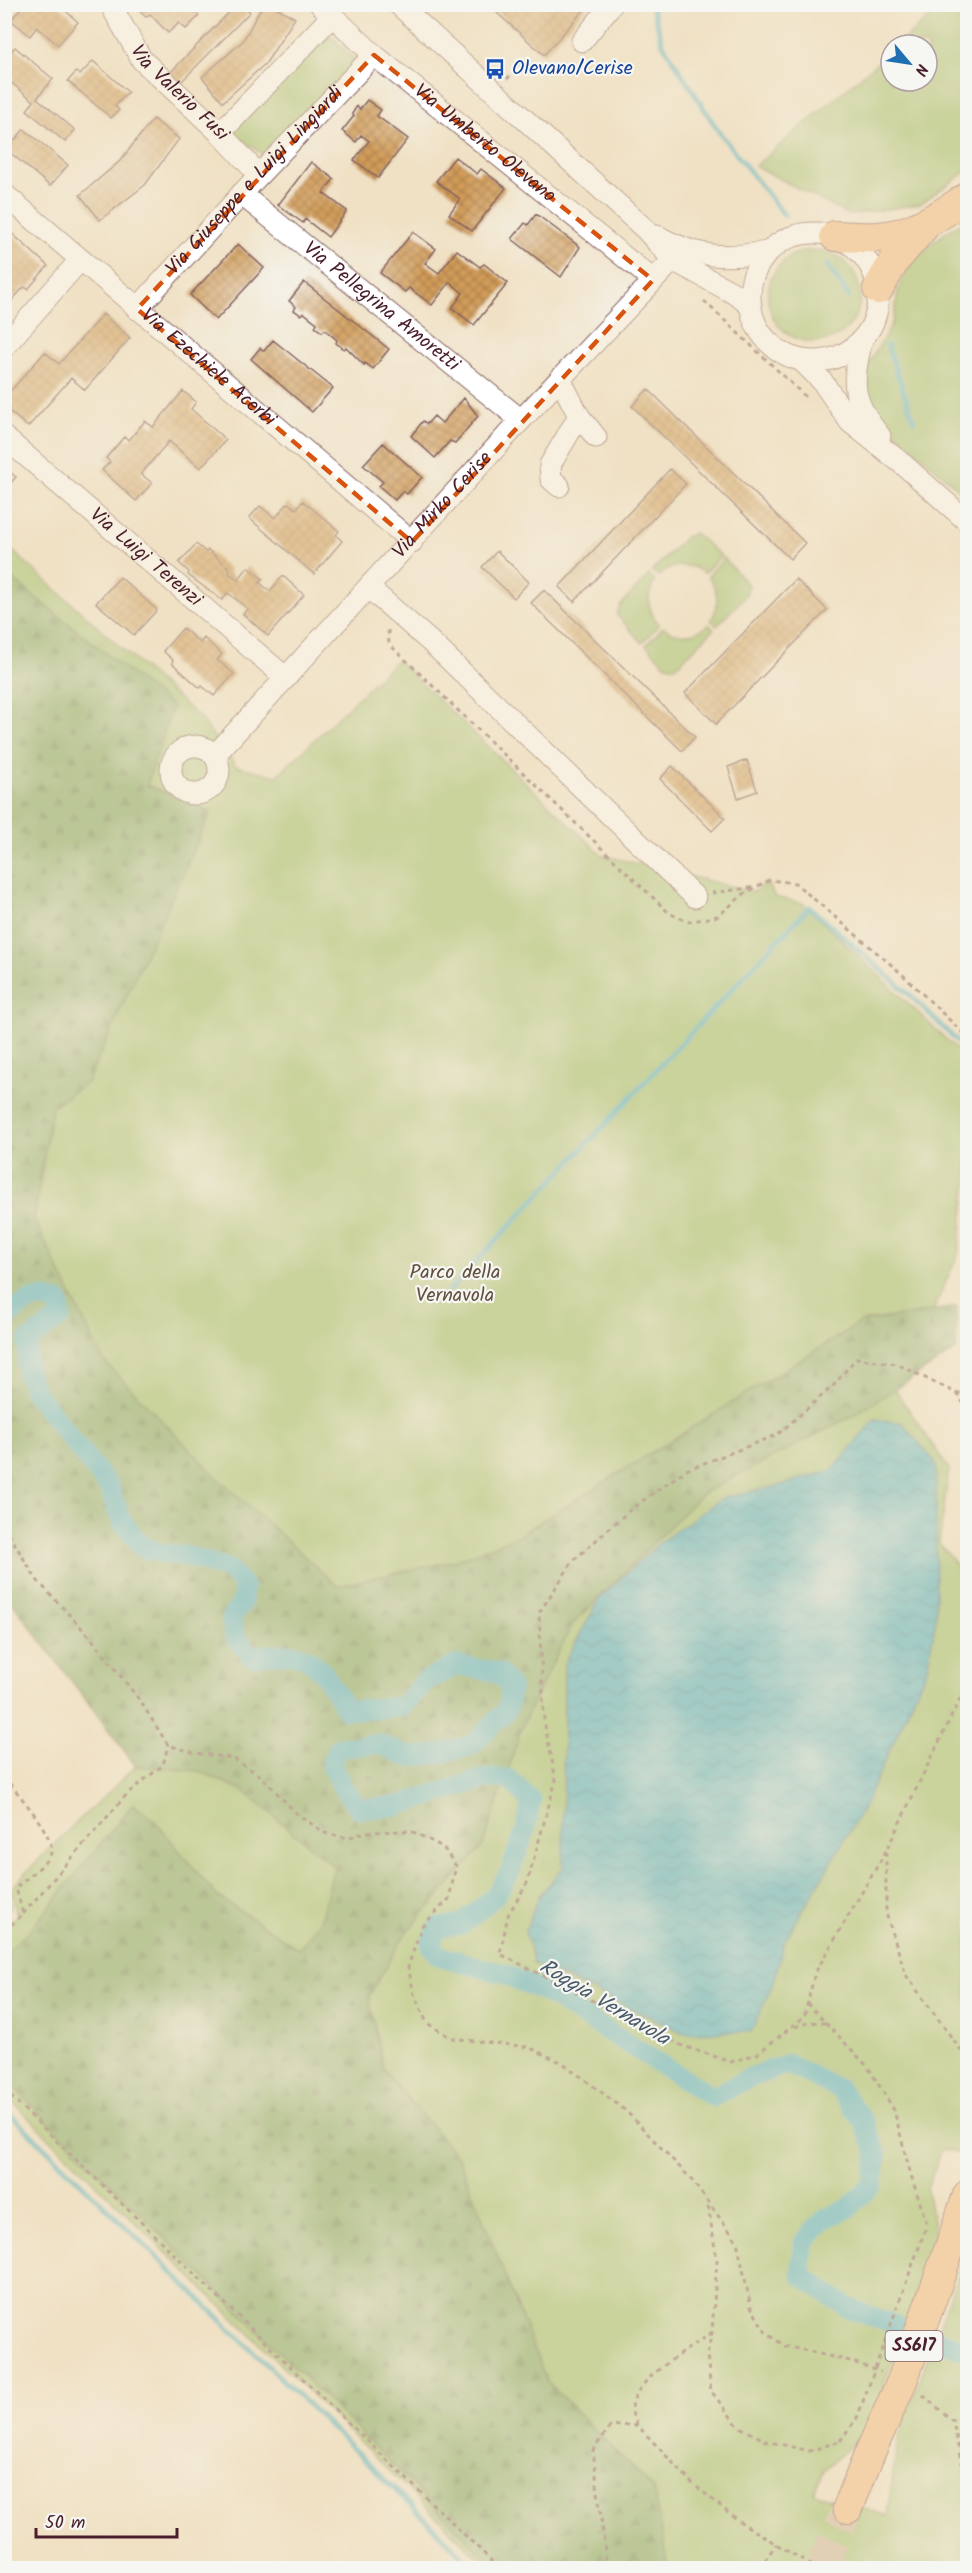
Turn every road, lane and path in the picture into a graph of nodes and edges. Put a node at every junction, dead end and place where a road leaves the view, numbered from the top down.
1 (110, 4) edge
2 (612, 4) edge
3 (401, 5) edge
4 (326, 10) edge
5 (582, 41) dead end
6 (374, 55) junction
7 (220, 133) junction
8 (259, 175) junction
9 (4, 194) edge
10 (241, 194) junction
11 (968, 197) edge
12 (926, 224) junction
13 (646, 230) junction
14 (835, 236) junction
15 (768, 252) junction
16 (80, 260) junction
17 (673, 260) junction
18 (653, 280) junction
19 (878, 290) junction
20 (750, 306) junction
21 (137, 309) junction
22 (862, 340) junction
23 (4, 347) edge
24 (801, 360) junction
25 (560, 379) junction
26 (579, 416) junction
27 (521, 420) junction
28 (4, 437) edge
29 (596, 437) dead end
30 (905, 466) junction
31 (559, 486) dead end
32 (968, 522) edge
33 (412, 542) junction
34 (369, 588) junction
35 (286, 678) junction
36 (214, 755) dead end
37 (758, 887) dead end
38 (695, 897) joint
39 (956, 1393) junction
40 (968, 1393) edge
41 (968, 1409) edge
42 (4, 1526) edge
43 (968, 1682) edge
44 (168, 1745) junction
45 (4, 1777) edge
46 (886, 1851) junction
47 (23, 1914) junction
48 (4, 1931) edge
49 (807, 2002) junction
50 (828, 2023) junction
51 (793, 2028) junction
52 (968, 2060) edge
53 (4, 2090) edge
54 (968, 2194) edge
55 (707, 2204) junction
56 (940, 2230) junction
57 (712, 2332) junction
58 (883, 2373) dead end
59 (922, 2394) dead end
60 (637, 2426) junction
61 (968, 2473) edge
62 (848, 2508) tunnel mouth
63 (776, 2544) junction
64 (499, 2568) edge
65 (607, 2568) edge
66 (760, 2568) edge
67 (814, 2568) edge

1 - 7 street, Via Valerio Fusi
2 - 5 street
3 - 13 street, Via Umberto Olevano
4 - 6 street, Via Umberto Olevano
4 - 7 street
6 - 8 street, Via Giuseppe e Luigi Lingiardi
6 - 18 street, Via Umberto Olevano
7 - 8 street, Via Valerio Fusi
8 - 10 street, Via Giuseppe e Luigi Lingiardi
9 - 16 street, Via Ezechiele Acerbi
10 - 21 street, Via Giuseppe e Luigi Lingiardi
10 - 27 street, Via Pellegrina Amoretti
11 - 12 highway
12 - 14 highway
12 - 19 highway
13 - 15 street, Via Umberto Olevano
13 - 17 street, Via Umberto Olevano
14 - 15 street, Via Umberto Olevano
14 - 19 street, Via Umberto Olevano
15 - 20 street, Via Umberto Olevano
16 - 21 street, Via Ezechiele Acerbi
16 - 23 street
17 - 18 street, Via Mirko Cerise
17 - 20 street, Via Umberto Olevano
18 - 25 street, Via Mirko Cerise
19 - 22 street, Via Umberto Olevano
20 - 24 street, Via Umberto Olevano
21 - 33 street, Via Ezechiele Acerbi
22 - 24 street, Via Umberto Olevano
22 - 30 street, Via Umberto Olevano
24 - 30 street, Via Umberto Olevano
25 - 26 street
25 - 27 street, Via Mirko Cerise
26 - 29 street
26 - 31 street
27 - 33 street, Via Mirko Cerise
28 - 35 street, Via Luigi Terenzi
30 - 32 street, Via Umberto Olevano
33 - 34 street, Via Mirko Cerise
34 - 35 street, Via Mirko Cerise
34 - 38 street
35 - 36 street, Via Mirko Cerise
37 - 38 path
39 - 40 path
39 - 41 path
39 - 51 path
42 - 44 path
43 - 46 path
44 - 47 path
44 - 55 path
45 - 47 path
46 - 49 path
46 - 52 path
47 - 48 path
49 - 50 path
49 - 51 path
50 - 51 path
50 - 56 path
53 - 64 path
54 - 56 highway, SS617
55 - 57 path
55 - 58 path
56 - 57 path, bridge
56 - 62 highway, SS617, bridge
57 - 60 path
59 - 61 path
60 - 63 path
60 - 65 path
63 - 66 path
63 - 67 path

